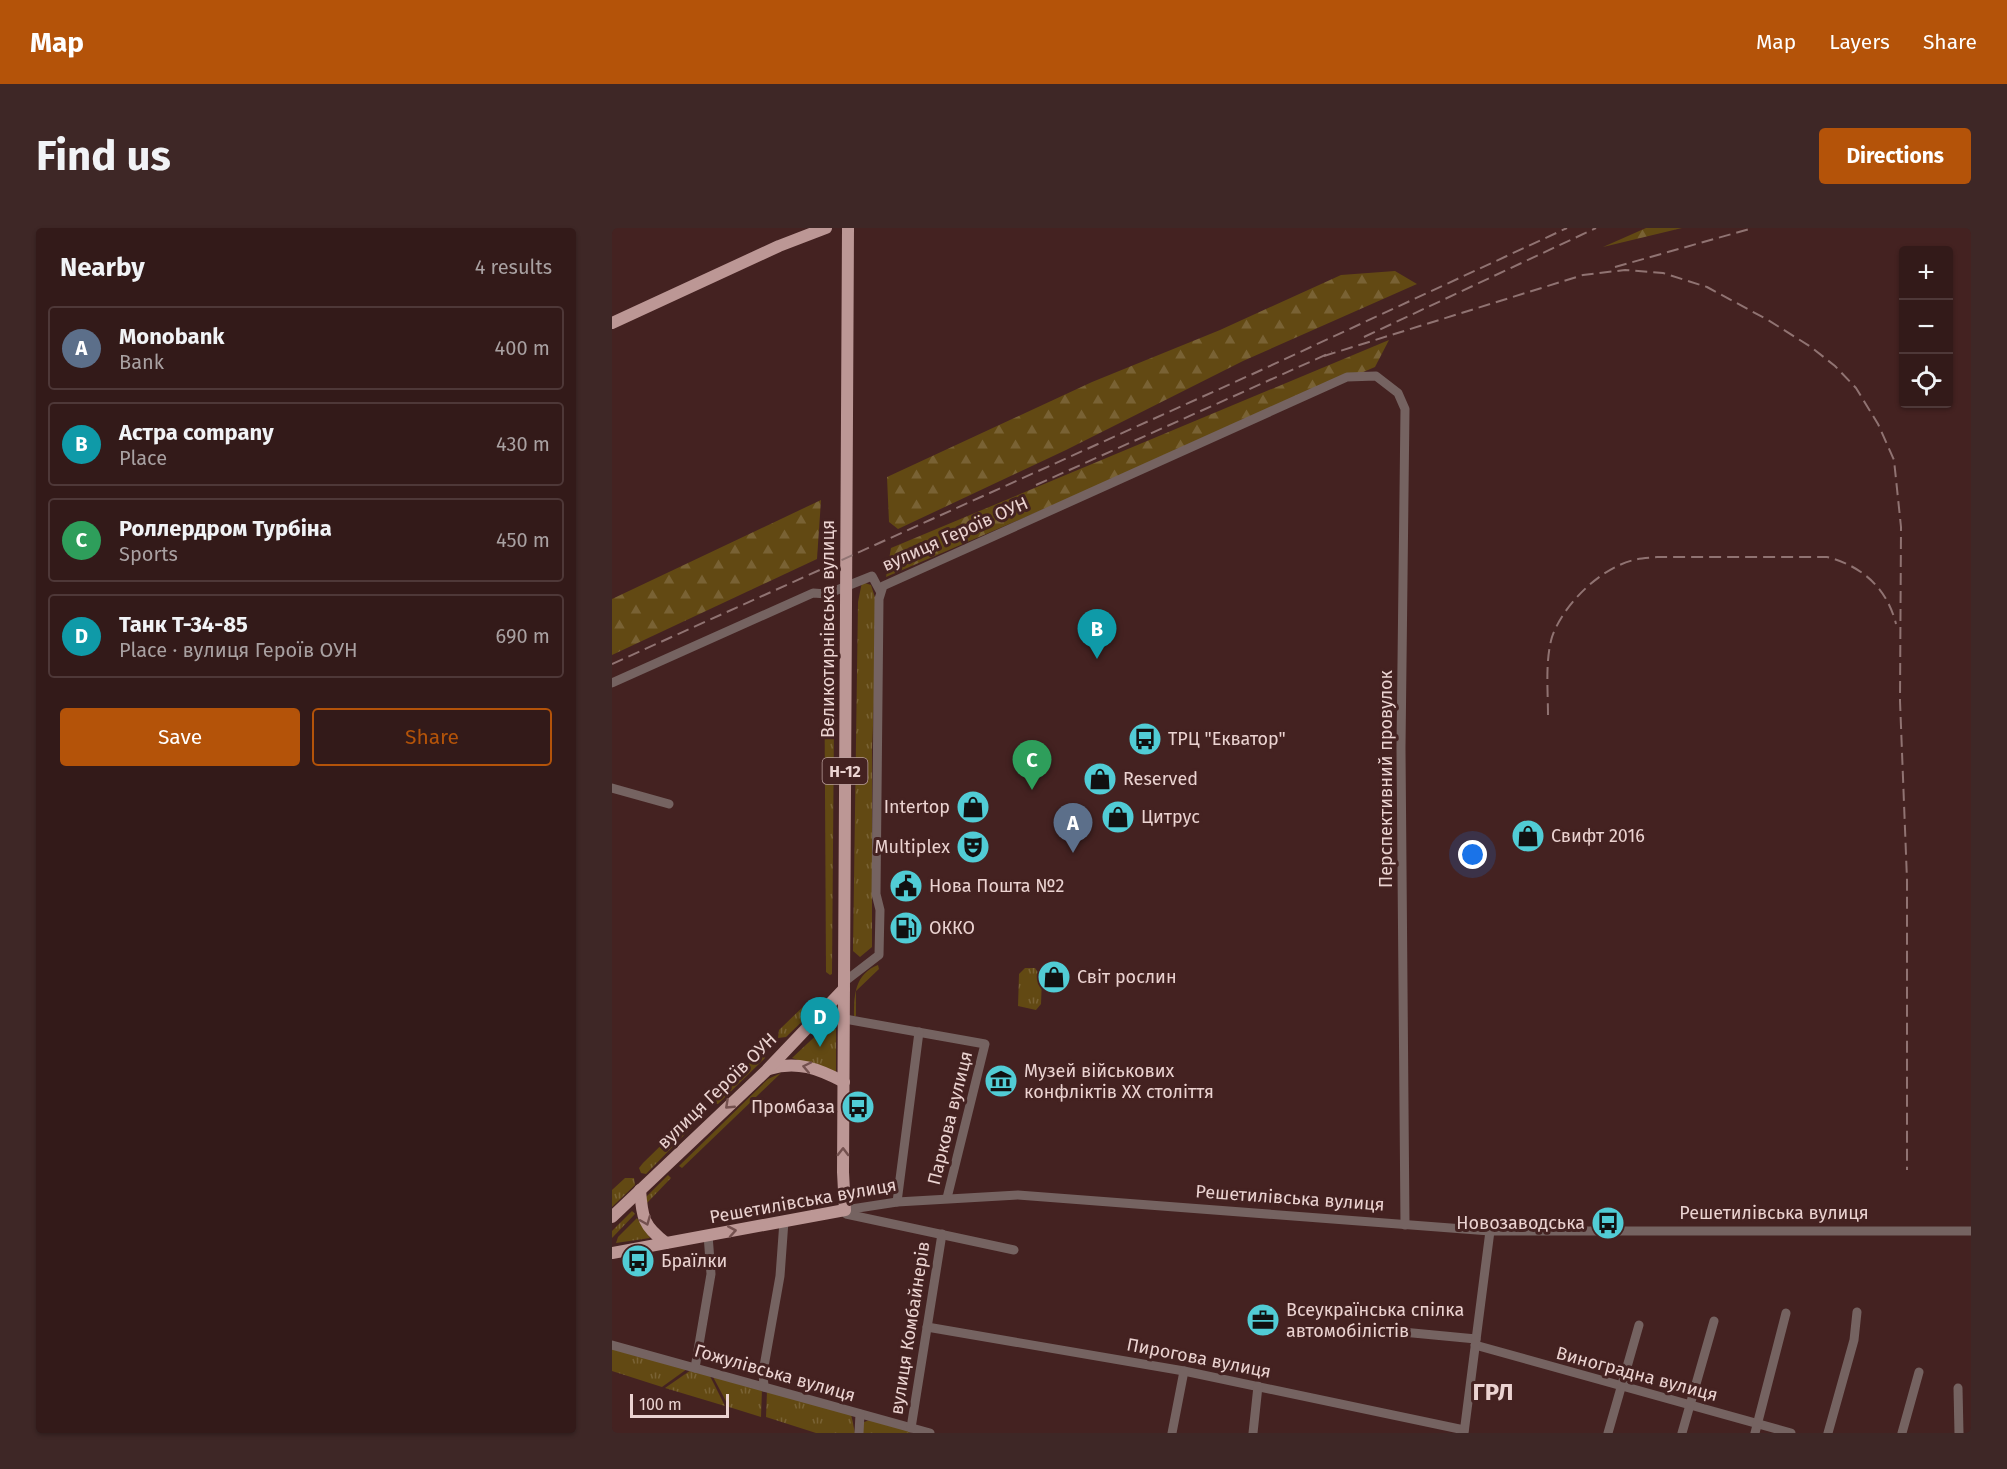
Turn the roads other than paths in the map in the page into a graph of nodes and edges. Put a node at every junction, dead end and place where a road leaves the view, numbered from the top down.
1 (826, 228) edge
2 (848, 228) edge
3 (612, 323) edge
4 (1347, 377) joint
5 (880, 591) junction
6 (612, 683) edge
7 (612, 788) edge
8 (669, 804) dead end
9 (844, 986) junction
10 (845, 1019) junction
11 (919, 1032) junction
12 (767, 1070) junction
13 (844, 1082) junction
14 (640, 1190) junction
15 (947, 1198) junction
16 (897, 1202) junction
17 (845, 1210) junction
18 (612, 1217) edge
19 (784, 1221) junction
20 (1405, 1225) junction
21 (1490, 1231) junction
22 (1971, 1231) edge
23 (942, 1234) junction
24 (708, 1235) junction
25 (666, 1243) junction
26 (1014, 1250) dead end
27 (612, 1252) edge
28 (1786, 1312) dead end
29 (1857, 1312) dead end
30 (1714, 1321) dead end
31 (1639, 1325) dead end
32 (927, 1327) junction
33 (1371, 1329) dead end
34 (1475, 1342) junction
35 (612, 1345) edge
36 (695, 1368) junction
37 (1184, 1371) junction
38 (1919, 1372) dead end
39 (1258, 1386) junction
40 (764, 1387) junction
41 (1620, 1387) junction
42 (1958, 1388) dead end
43 (1690, 1406) junction
44 (860, 1414) junction
45 (911, 1428) junction
46 (1756, 1428) edge
47 (1464, 1431) edge
48 (860, 1433) edge
49 (930, 1433) edge
50 (1172, 1433) edge
51 (1253, 1433) edge
52 (1608, 1433) edge
53 (1682, 1433) edge
54 (1791, 1433) edge
55 (1828, 1433) edge
56 (1902, 1433) edge
57 (1959, 1433) edge

1 - 3 main road
2 - 9 main road, Великотирнівська вулиця / Н-12
4 - 5 street, вулиця Героїв ОУН
4 - 20 street, Перспективний провулок
5 - 6 street
5 - 9 street, вулиця Героїв ОУН
7 - 8 street
9 - 10 main road, Великотирнівська вулиця / Н-12
9 - 12 main road, вулиця Героїв ОУН
10 - 11 street, Паркова вулиця
10 - 13 main road, Великотирнівська вулиця / Н-12
11 - 15 street, Паркова вулиця
11 - 16 street
13 -> 12 main road
12 -> 14 main road, вулиця Героїв ОУН
17 -> 13 main road, Великотирнівська вулиця / Н-12
14 - 18 main road, вулиця Героїв ОУН
14 -> 25 main road
15 - 16 street, Решетилівська вулиця
15 - 20 street, Решетилівська вулиця
16 - 17 street, Решетилівська вулиця
17 - 19 main road, Решетилівська вулиця
17 - 23 street
24 -> 19 main road, Решетилівська вулиця
19 - 40 street
20 - 21 street, Решетилівська вулиця
21 - 22 street, Решетилівська вулиця
21 - 34 street
23 - 26 street
23 - 32 street, вулиця Комбайнерів
24 - 25 main road, Решетилівська вулиця
24 - 36 street
25 - 27 main road, Решетилівська вулиця
28 - 46 street
29 - 55 street
30 - 43 street
31 - 41 street
32 - 37 street, Пирогова вулиця
32 - 45 street, вулиця Комбайнерів
33 - 34 street, Виноградна вулиця
34 - 41 street, Виноградна вулиця
34 - 47 street
35 - 36 street, Гожулівська вулиця
36 - 40 street, Гожулівська вулиця
37 - 39 street, Пирогова вулиця
37 - 50 street
38 - 56 street
39 - 47 street, Пирогова вулиця
39 - 51 street
40 - 44 street, Гожулівська вулиця
41 - 43 street, Виноградна вулиця
41 - 52 street
42 - 57 street
43 - 46 street, Виноградна вулиця
43 - 53 street
44 - 45 street, Гожулівська вулиця
44 - 48 street
45 - 49 street, Гожулівська вулиця
46 - 54 street, Виноградна вулиця

